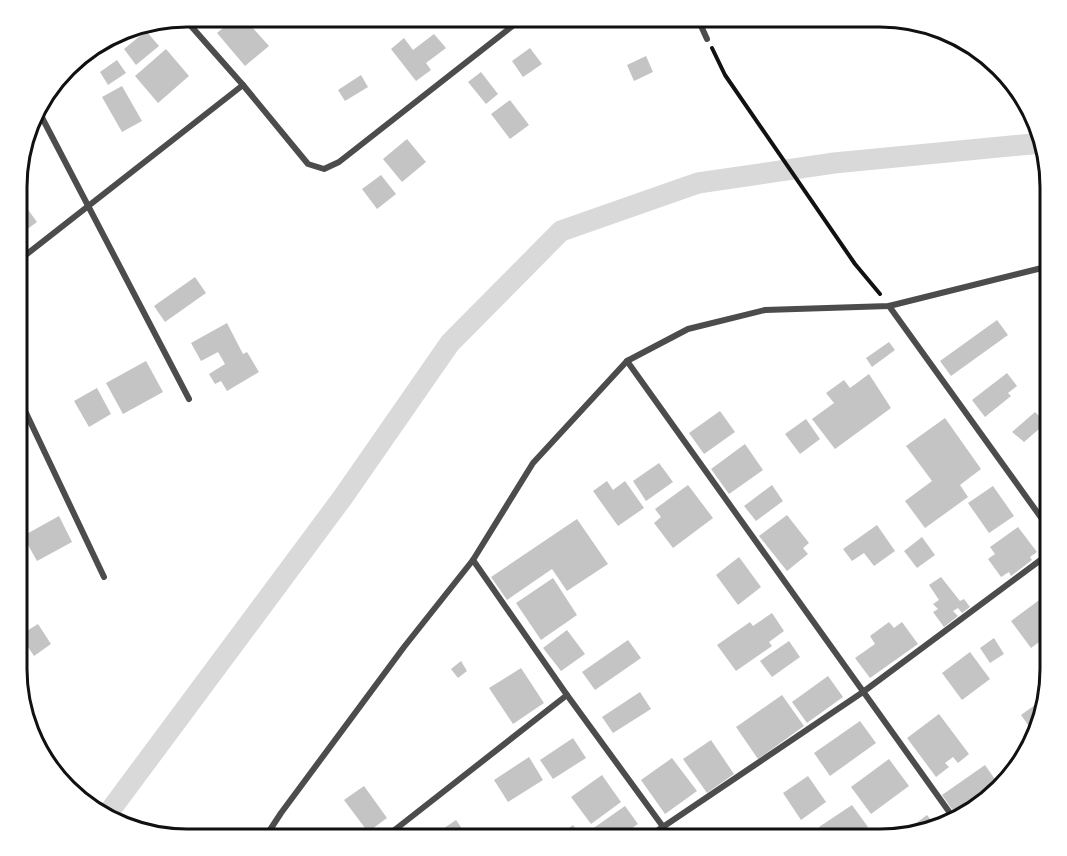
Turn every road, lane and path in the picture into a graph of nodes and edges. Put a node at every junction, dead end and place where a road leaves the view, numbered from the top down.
1 (192, 27) edge
2 (511, 27) edge
3 (702, 27) edge
4 (707, 39) joint
5 (243, 86) junction
6 (43, 119) edge
7 (89, 207) junction
8 (27, 254) edge
9 (1040, 268) edge
10 (889, 306) junction
11 (627, 360) junction
12 (189, 399) dead end
13 (27, 415) edge
14 (1040, 516) edge
15 (473, 560) junction
16 (1040, 560) edge
17 (104, 577) dead end
18 (863, 692) junction
19 (567, 695) junction
20 (950, 813) edge
21 (663, 826) junction
22 (271, 829) edge
23 (396, 829) edge
24 (659, 829) edge
25 (665, 829) edge

1 - 5 street
2 - 5 street
3 - 4 street
4 - 10 path
5 - 7 street
6 - 7 street
7 - 8 street
7 - 12 street
9 - 10 street
10 - 11 street
10 - 14 street
11 - 15 street
11 - 18 street
13 - 17 street
15 - 19 street
15 - 22 street
16 - 18 street
18 - 20 street
18 - 21 street
19 - 21 street
19 - 23 street
21 - 24 street
21 - 25 street

